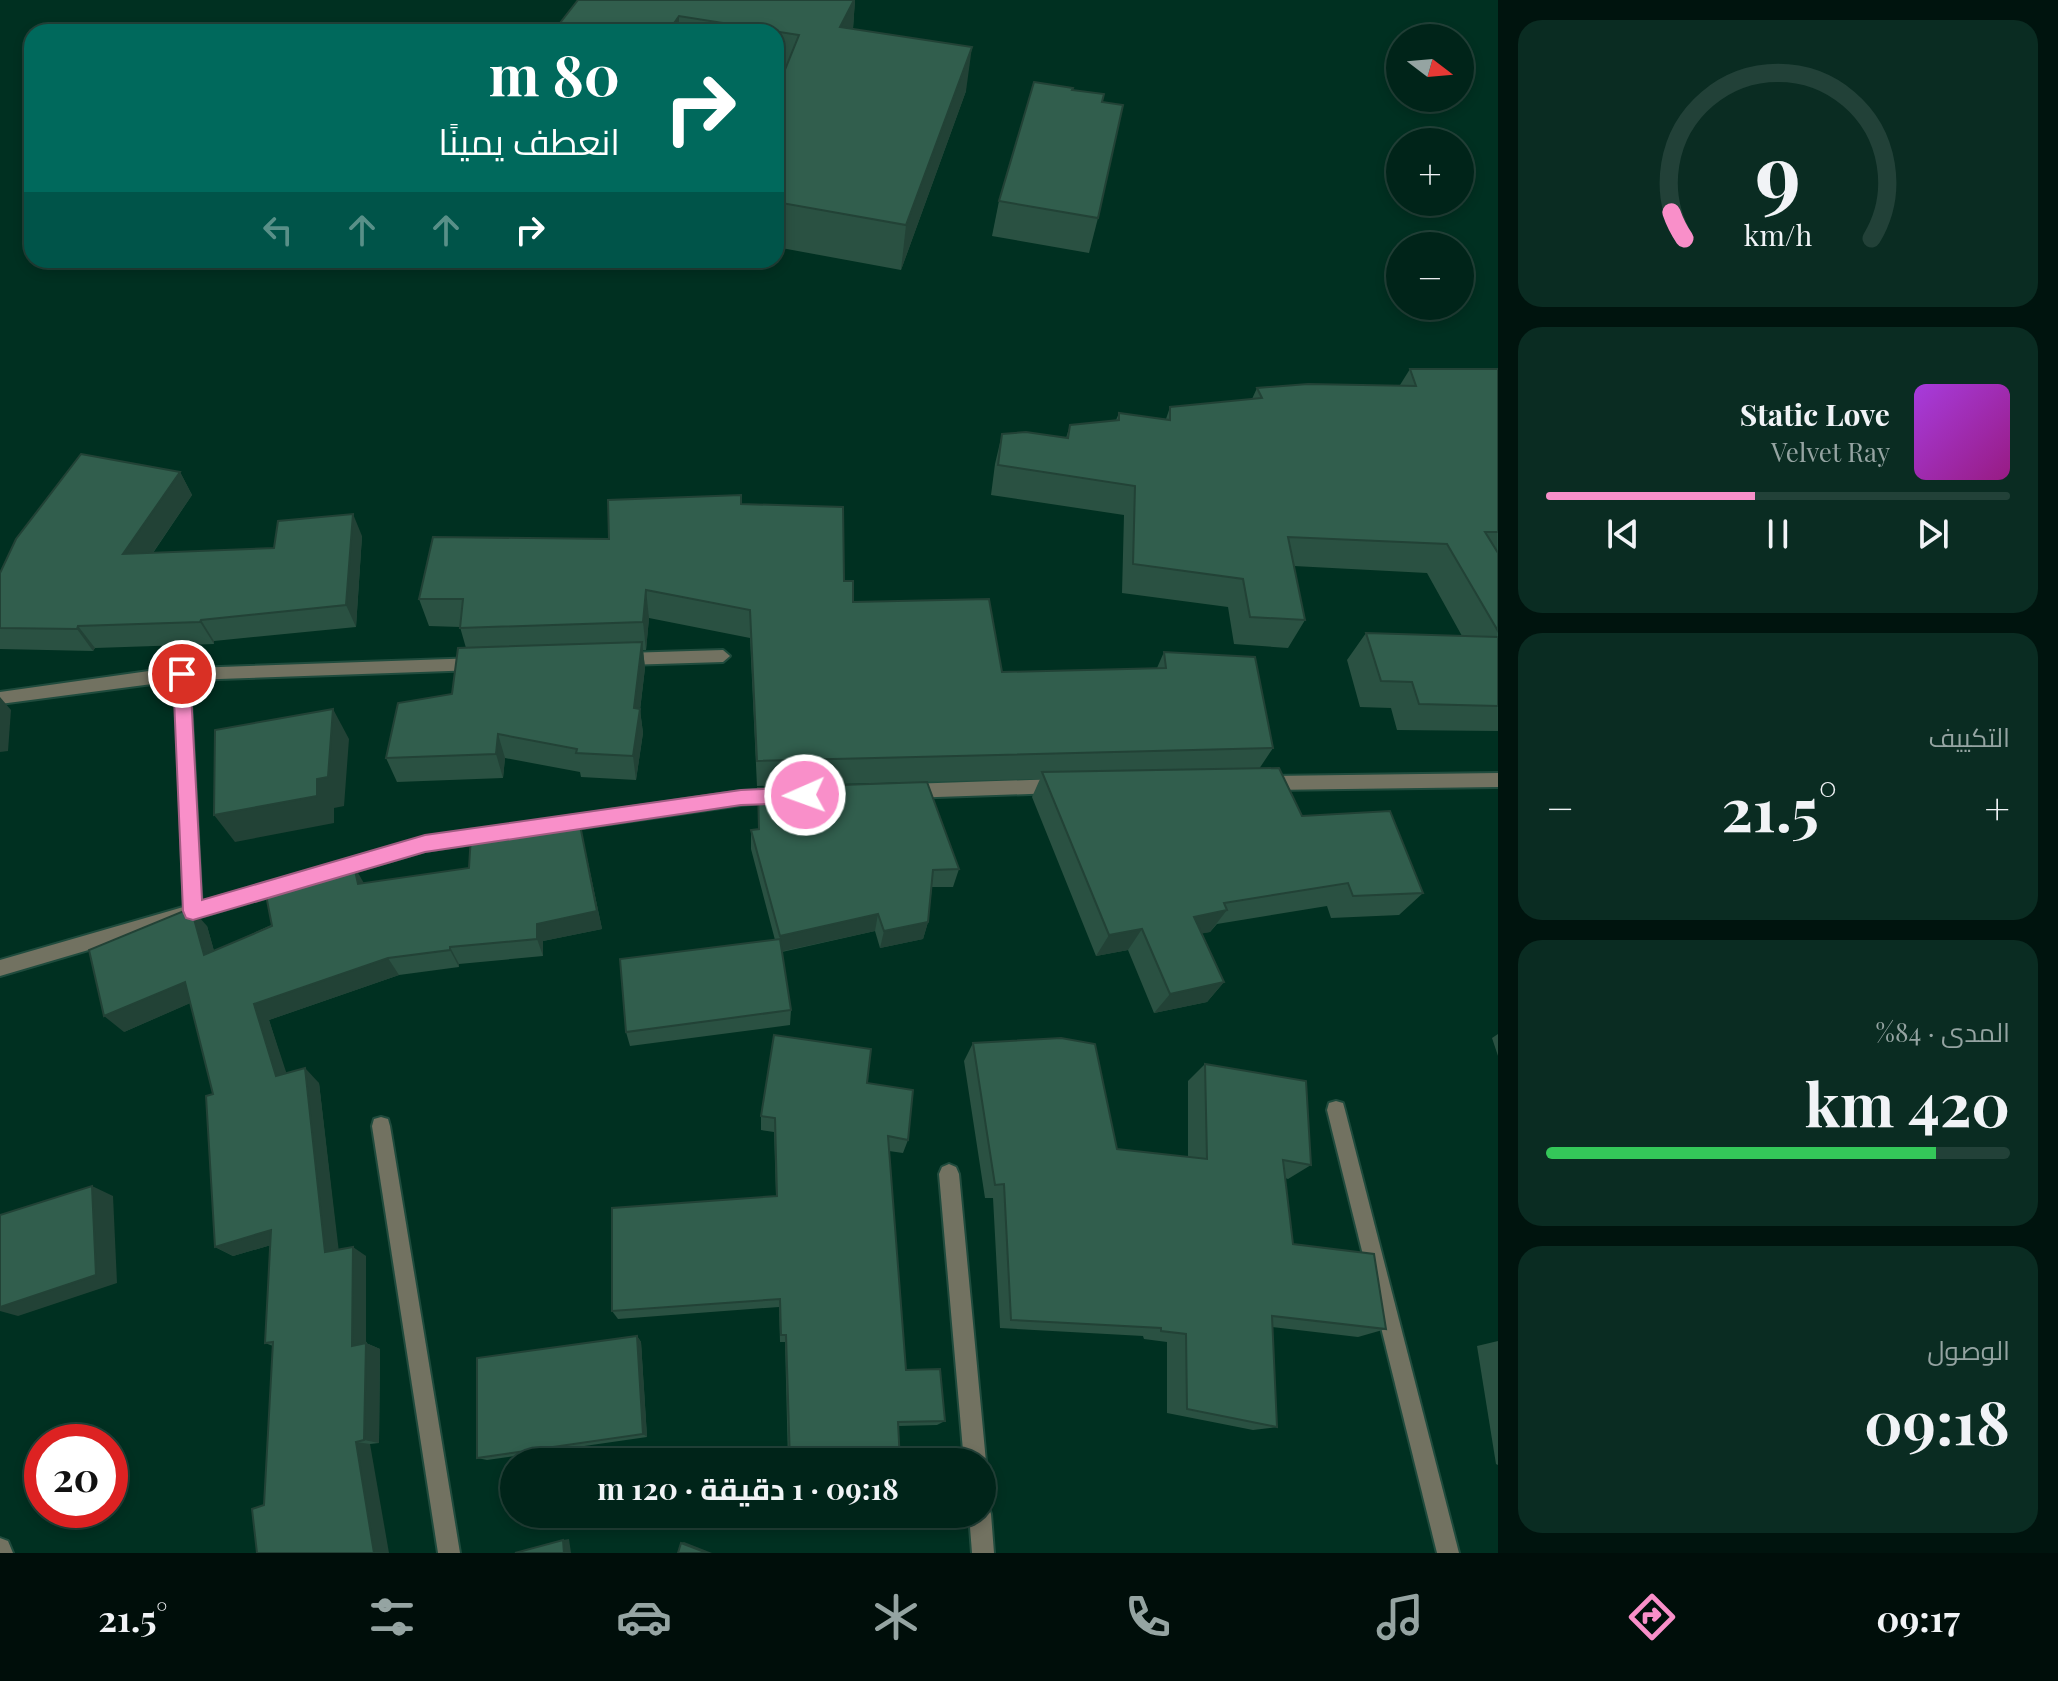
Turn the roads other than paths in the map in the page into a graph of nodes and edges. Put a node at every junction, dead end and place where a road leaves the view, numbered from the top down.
1 (723, 656) dead end
2 (612, 660) edge
3 (500, 663) edge
4 (182, 674) junction
5 (0, 698) edge
6 (1498, 780) edge
7 (1247, 783) edge
8 (1075, 786) edge
9 (884, 792) edge
10 (789, 796) edge
11 (193, 911) junction
12 (0, 968) edge
13 (1336, 1110) dead end
14 (381, 1126) dead end
15 (949, 1174) dead end
16 (974, 1448) edge
17 (981, 1528) edge
18 (449, 1553) edge
19 (983, 1553) edge
20 (1448, 1553) edge

1 - 2 street
3 - 4 street
4 - 5 street
4 - 11 street
6 - 7 street
8 - 9 street
10 - 11 street
11 - 12 street
13 - 20 street
14 - 18 street
15 - 16 street
17 - 19 street

